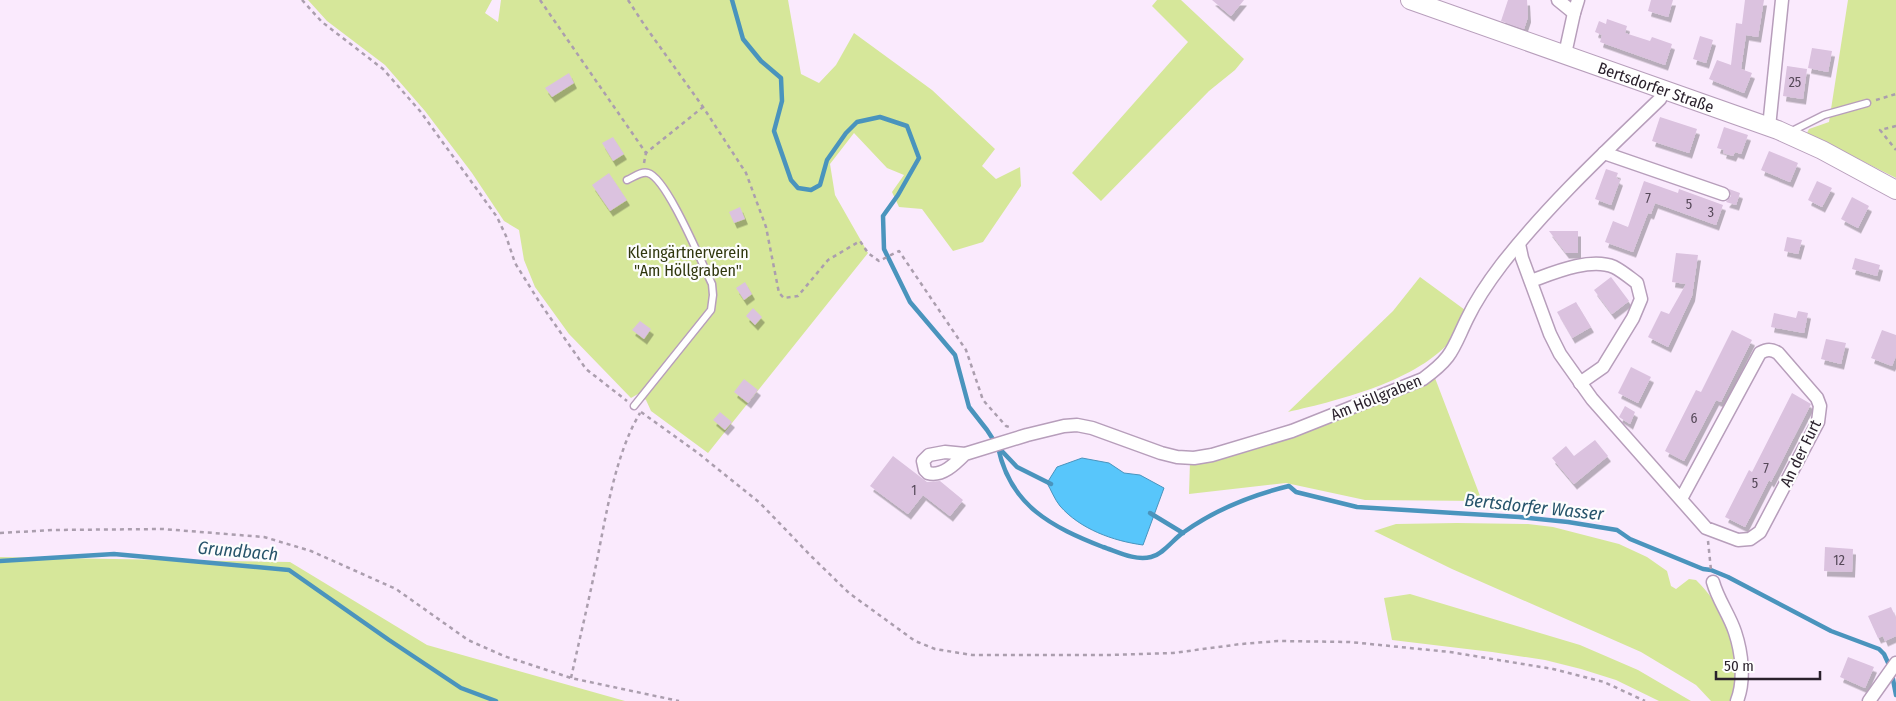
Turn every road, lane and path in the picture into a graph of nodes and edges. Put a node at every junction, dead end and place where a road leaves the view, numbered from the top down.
1 (302, 0) edge
2 (540, 0) edge
3 (628, 0) edge
4 (1410, 0) edge
5 (1558, 0) edge
6 (1578, 0) edge
7 (1782, 0) edge
8 (1447, 7) edge
9 (1574, 12) junction
10 (1565, 54) junction
11 (1664, 88) junction
12 (1896, 94) edge
13 (1867, 102) joint
14 (703, 107) junction
15 (1896, 126) edge
16 (1769, 127) junction
17 (1787, 134) junction
18 (1896, 150) edge
19 (1604, 153) junction
20 (627, 180) dead end
21 (1896, 190) edge
22 (1723, 194) dead end
23 (1519, 244) junction
24 (1530, 281) junction
25 (1580, 383) junction
26 (634, 406) joint
27 (1027, 436) junction
28 (964, 454) dead end
29 (1681, 499) junction
30 (0, 533) edge
31 (1713, 582) dead end
32 (1896, 663) edge
33 (571, 678) junction
34 (679, 701) edge
35 (1645, 701) edge
36 (1737, 701) edge
37 (1869, 701) edge

1 - 26 path
2 - 14 path
3 - 14 path
4 - 8 main road, Bertsdorfer Straße
5 - 9 street
6 - 9 street
7 - 16 street
8 - 10 main road, Bertsdorfer Straße
9 - 10 street
10 - 11 main road, Bertsdorfer Straße
11 - 16 main road, Bertsdorfer Straße
11 - 19 street, Am Höllgraben
12 - 13 path
13 - 17 lane
14 - 27 path
15 - 18 path
16 - 17 main road, Bertsdorfer Straße
17 - 21 main road, Bertsdorfer Straße
19 - 22 street
19 - 23 street, Am Höllgraben
20 - 26 lane
23 - 24 street, An der Furt
23 - 27 street, Am Höllgraben
24 - 25 street, An der Furt
24 - 25 street
25 - 29 street, An der Furt
27 - 28 street, Am Höllgraben
29 - 29 street, An der Furt
30 - 33 path
31 - 36 street
32 - 37 street
33 - 34 path
33 - 35 path

